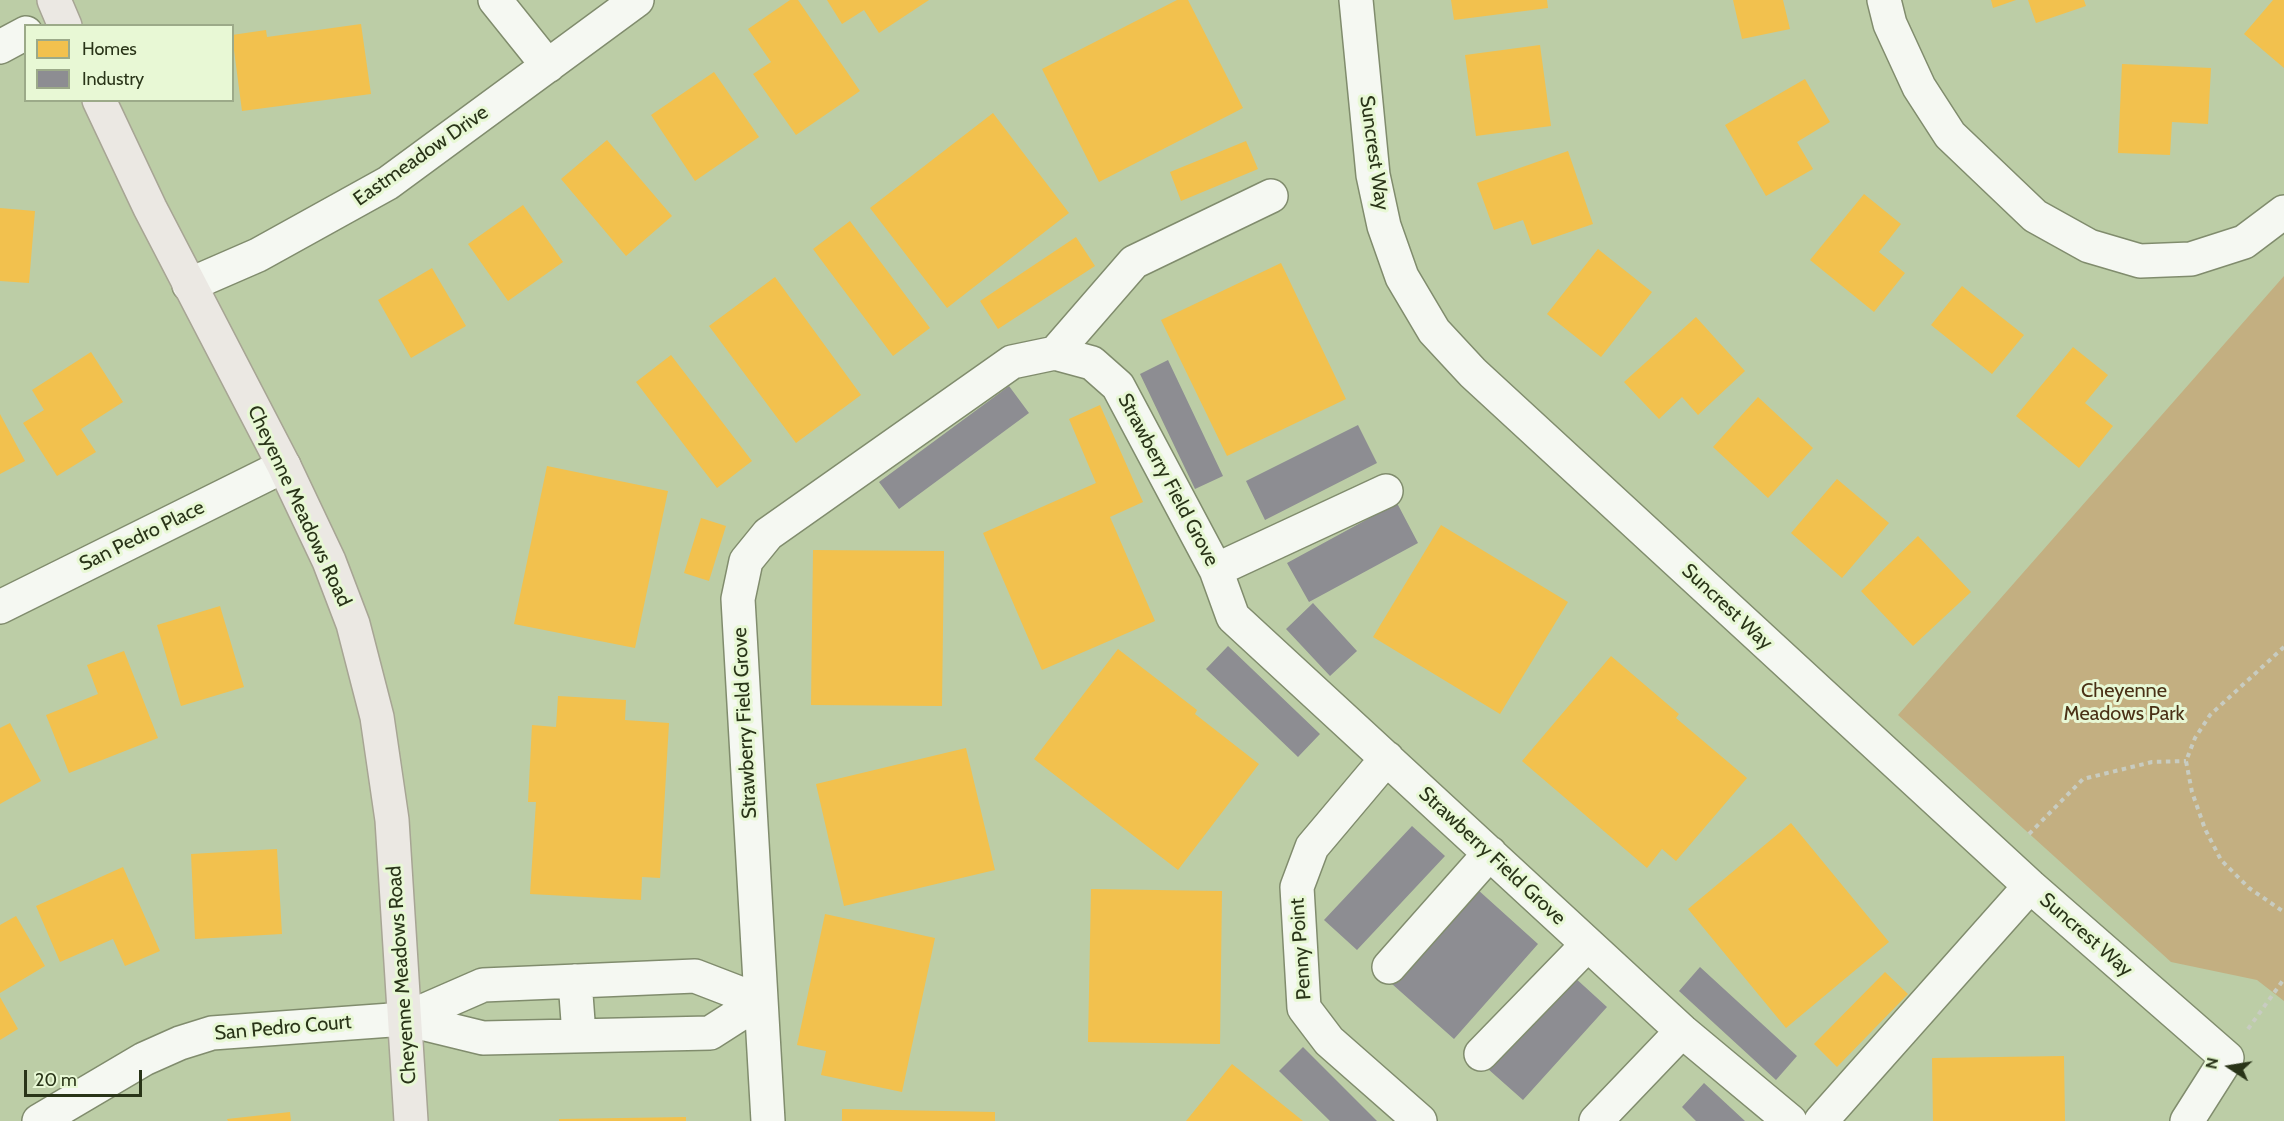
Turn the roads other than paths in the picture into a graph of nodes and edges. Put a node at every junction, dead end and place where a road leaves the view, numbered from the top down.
1 (495, 0) edge
2 (637, 0) edge
3 (1356, 0) edge
4 (1884, 0) edge
5 (24, 34) edge
6 (0, 47) edge
7 (548, 66) junction
8 (100, 102) edge
9 (1271, 196) dead end
10 (2284, 212) edge
11 (189, 285) junction
12 (1055, 353) junction
13 (284, 466) junction
14 (1386, 491) dead end
15 (1216, 570) junction
16 (0, 607) edge
17 (1387, 758) junction
18 (1490, 853) junction
19 (2030, 886) junction
20 (1587, 945) junction
21 (1389, 967) dead end
22 (575, 981) junction
23 (760, 1001) junction
24 (405, 1019) junction
25 (1682, 1031) junction
26 (579, 1035) junction
27 (1481, 1054) dead end
28 (39, 1121) edge
29 (411, 1121) edge
30 (768, 1121) edge
31 (1420, 1121) edge
32 (1596, 1121) edge
33 (1790, 1121) edge
34 (1821, 1121) edge
35 (2187, 1121) edge

1 - 7 street
2 - 7 street, Eastmeadow Drive
3 - 19 street, Suncrest Way
4 - 10 street
5 - 6 street
7 - 11 street, Eastmeadow Drive
8 - 11 main road, Cheyenne Meadows Road
9 - 12 street
11 - 13 main road, Cheyenne Meadows Road
12 - 15 street, Strawberry Field Grove
12 - 23 street, Strawberry Field Grove
13 - 16 street, San Pedro Place
13 - 24 main road, Cheyenne Meadows Road
14 - 15 street
15 - 17 street, Strawberry Field Grove
17 - 18 street, Strawberry Field Grove
17 - 31 street, Penny Point
18 - 20 street, Strawberry Field Grove
18 - 21 street
19 - 34 street
19 - 35 street, Suncrest Way
20 - 25 street, Strawberry Field Grove
20 - 27 street
22 - 23 street
22 - 24 street
22 - 26 street
23 - 26 street
23 - 30 street, Strawberry Field Grove
24 - 26 street
24 - 28 street, San Pedro Court
24 - 29 main road, Cheyenne Meadows Road
25 - 32 street
25 - 33 street, Strawberry Field Grove

